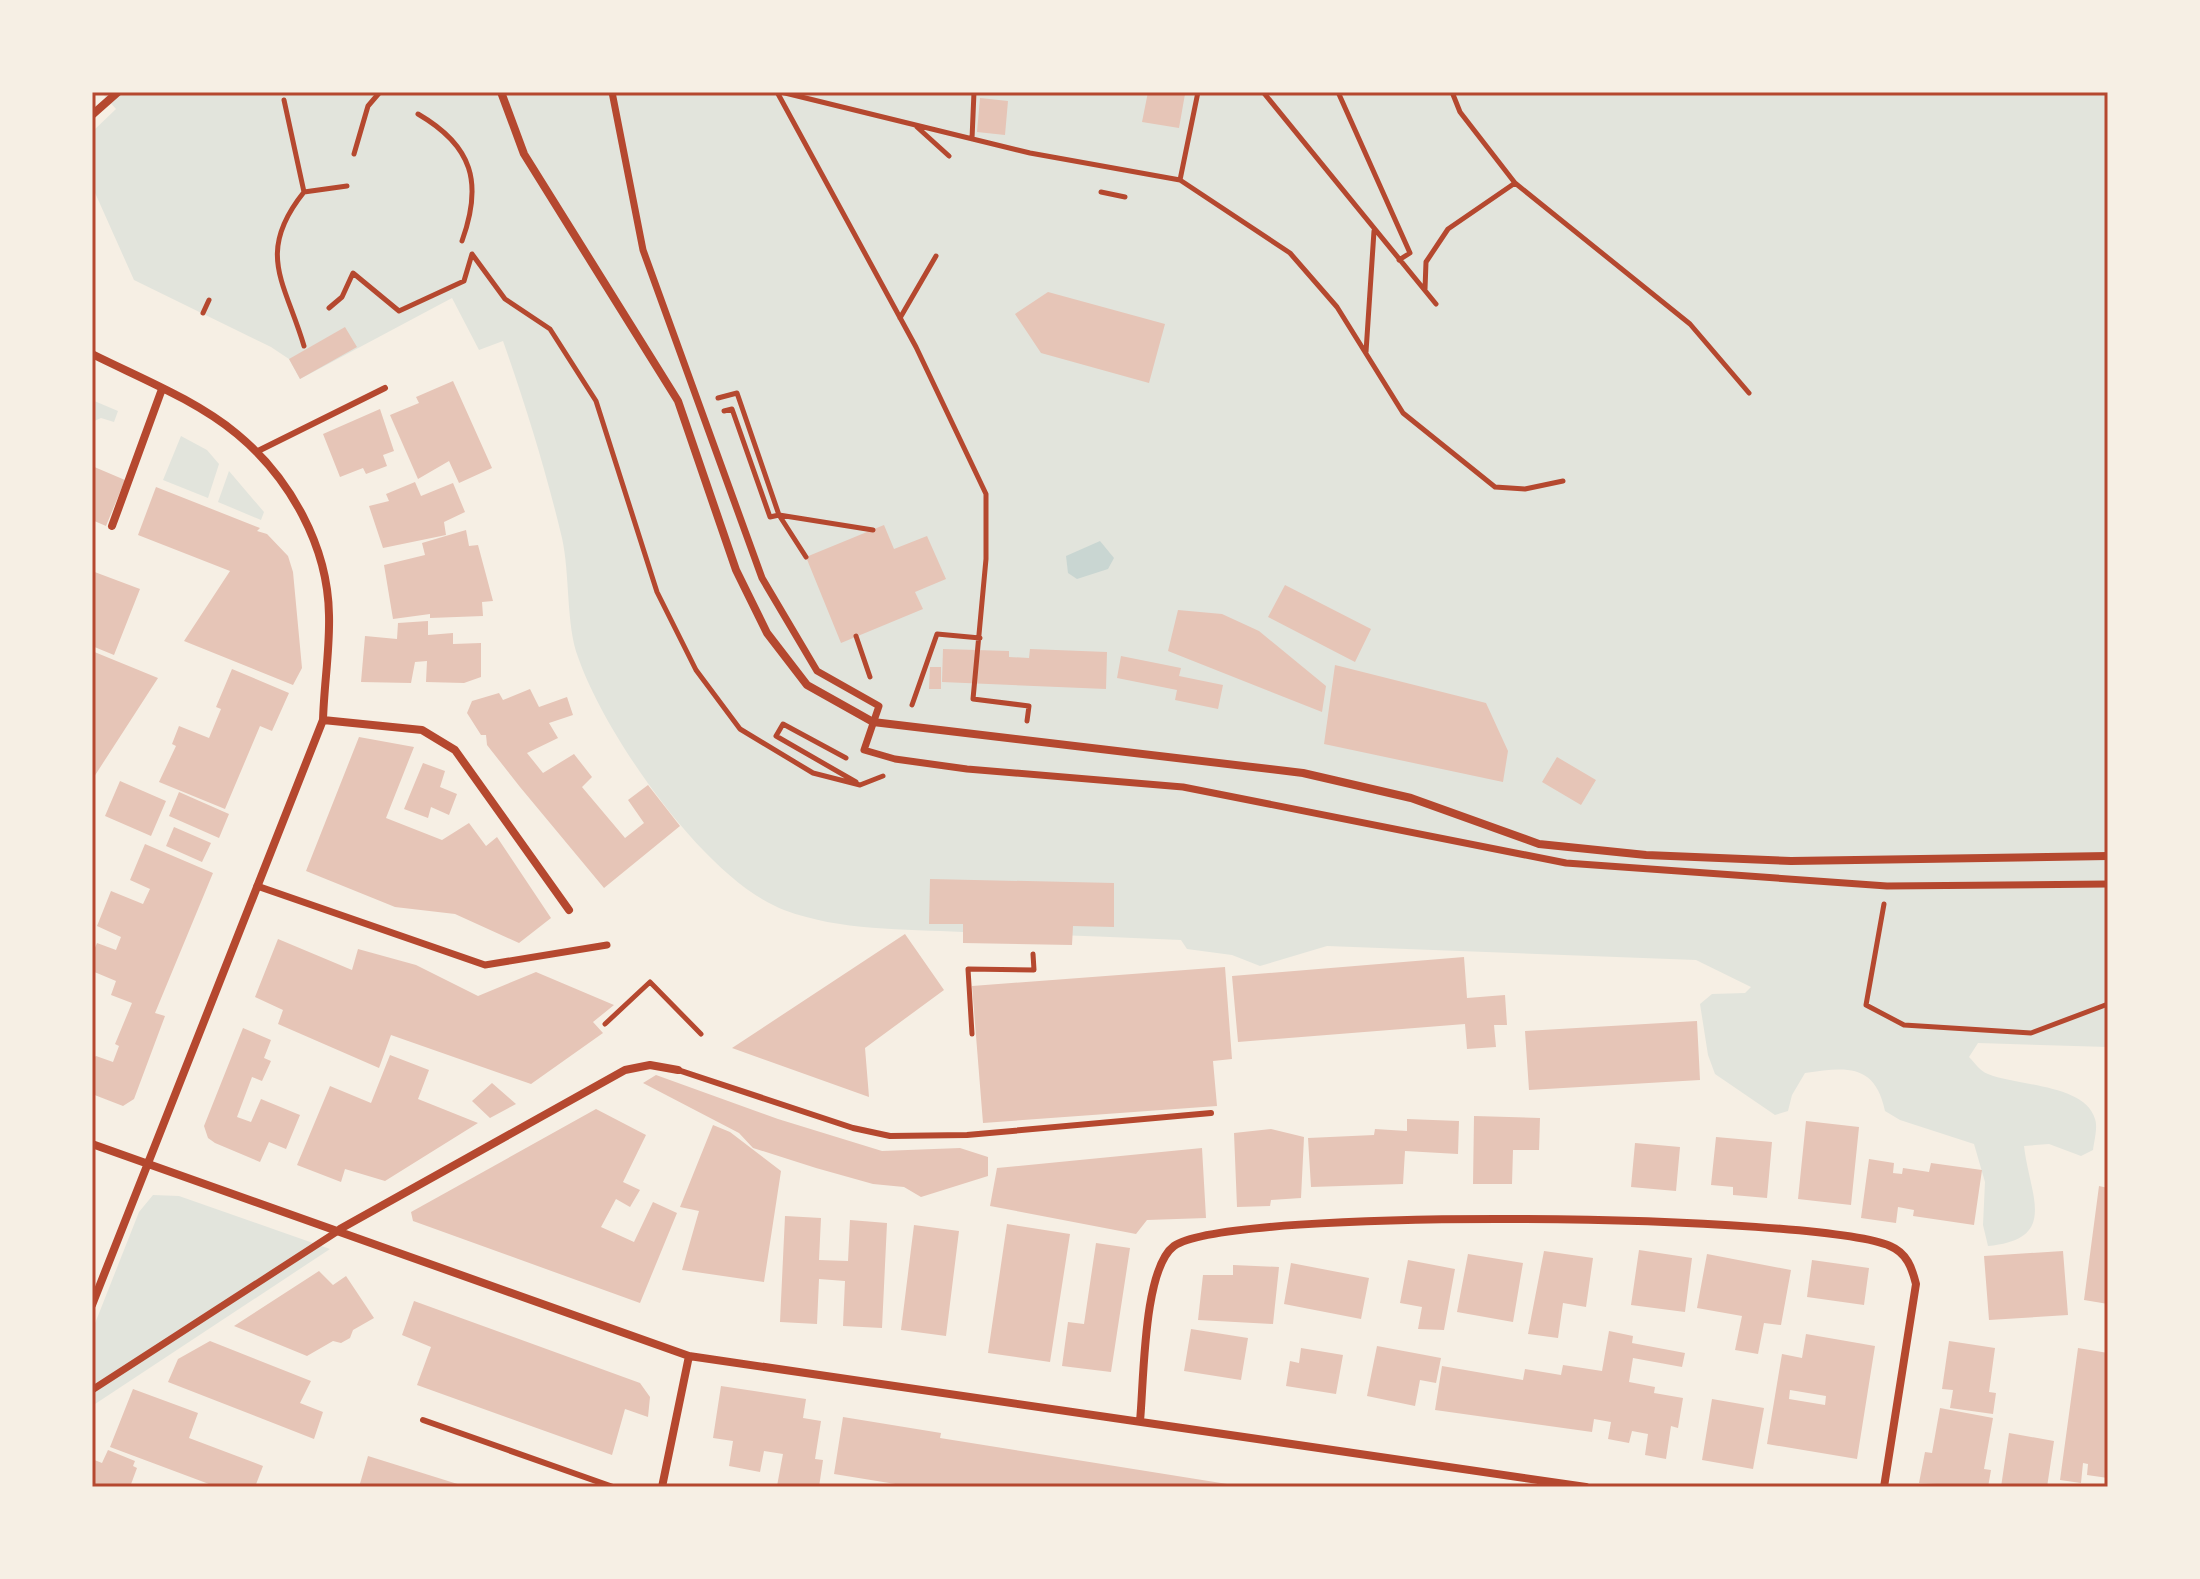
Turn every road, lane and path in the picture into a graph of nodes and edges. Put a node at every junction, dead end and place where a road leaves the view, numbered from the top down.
1 (118, 92) edge
2 (380, 92) edge
3 (501, 92) edge
4 (612, 92) edge
5 (779, 92) edge
6 (974, 92) edge
7 (1198, 92) edge
8 (1263, 92) edge
9 (1338, 92) edge
10 (1452, 92) edge
11 (284, 100) dead end
12 (107, 104) junction
13 (92, 107) edge
14 (418, 114) dead end
15 (92, 115) edge
16 (915, 125) junction
17 (972, 139) junction
18 (354, 154) dead end
19 (949, 156) dead end
20 (1180, 180) junction
21 (1515, 183) junction
22 (347, 186) dead end
23 (304, 192) junction
24 (1101, 192) dead end
25 (1125, 197) dead end
26 (1374, 230) junction
27 (462, 241) dead end
28 (936, 256) dead end
29 (1399, 260) junction
30 (1425, 290) junction
31 (209, 300) dead end
32 (1436, 304) dead end
33 (329, 308) dead end
34 (203, 313) dead end
35 (900, 318) junction
36 (304, 346) dead end
37 (1366, 353) junction
38 (92, 354) edge
39 (385, 388) dead end
40 (162, 389) junction
41 (1749, 393) dead end
42 (701, 402) junction
43 (256, 452) junction
44 (1563, 481) dead end
45 (112, 526) dead end
46 (873, 530) dead end
47 (856, 636) dead end
48 (980, 638) junction
49 (868, 670) dead end
50 (323, 720) junction
51 (873, 722) junction
52 (904, 726) junction
53 (1025, 741) junction
54 (864, 750) junction
55 (2108, 856) edge
56 (2108, 884) edge
57 (257, 886) junction
58 (1887, 886) junction
59 (569, 910) dead end
60 (607, 945) dead end
61 (1033, 954) dead end
62 (2108, 1004) edge
63 (605, 1024) dead end
64 (701, 1034) dead end
65 (972, 1034) dead end
66 (678, 1070) joint
67 (1211, 1113) dead end
68 (92, 1144) edge
69 (146, 1164) junction
70 (340, 1229) junction
71 (92, 1305) edge
72 (689, 1356) junction
73 (92, 1390) edge
74 (423, 1420) dead end
75 (1140, 1421) junction
76 (613, 1487) edge
77 (662, 1487) edge
78 (1586, 1487) edge
79 (1884, 1487) edge

1 - 12 street
2 - 18 path
3 - 51 street
4 - 42 street
5 - 16 path
5 - 35 path
6 - 17 path
7 - 20 path
8 - 26 path
9 - 29 path
10 - 21 path
11 - 23 path
12 - 13 street
12 - 15 street
14 - 27 path
16 - 17 path
16 - 19 path
17 - 20 path
20 - 37 path
21 - 30 path
21 - 41 path
22 - 23 path
23 - 36 path
24 - 25 path
26 - 29 path
26 - 37 path
28 - 35 path
29 - 30 path
30 - 32 path
31 - 34 path
33 - 54 path
35 - 48 path
37 - 44 path
38 - 40 street
39 - 43 lane
40 - 43 street
40 - 45 street
42 - 46 path
42 - 51 street
43 - 50 street
47 - 49 path
48 - 52 path
48 - 53 path
50 - 57 street
50 - 59 street
51 - 52 street
51 - 54 street
52 - 53 street
53 - 55 street
54 - 58 street
56 - 58 street
57 - 60 street
57 - 69 street
58 - 62 path
61 - 65 path
63 - 64 path
66 - 67 lane
66 - 70 street
68 - 69 street
69 - 70 street
69 - 71 street
70 - 72 street
70 - 73 street
72 - 75 street
72 - 77 street
74 - 76 lane
75 - 78 street
75 - 79 street

